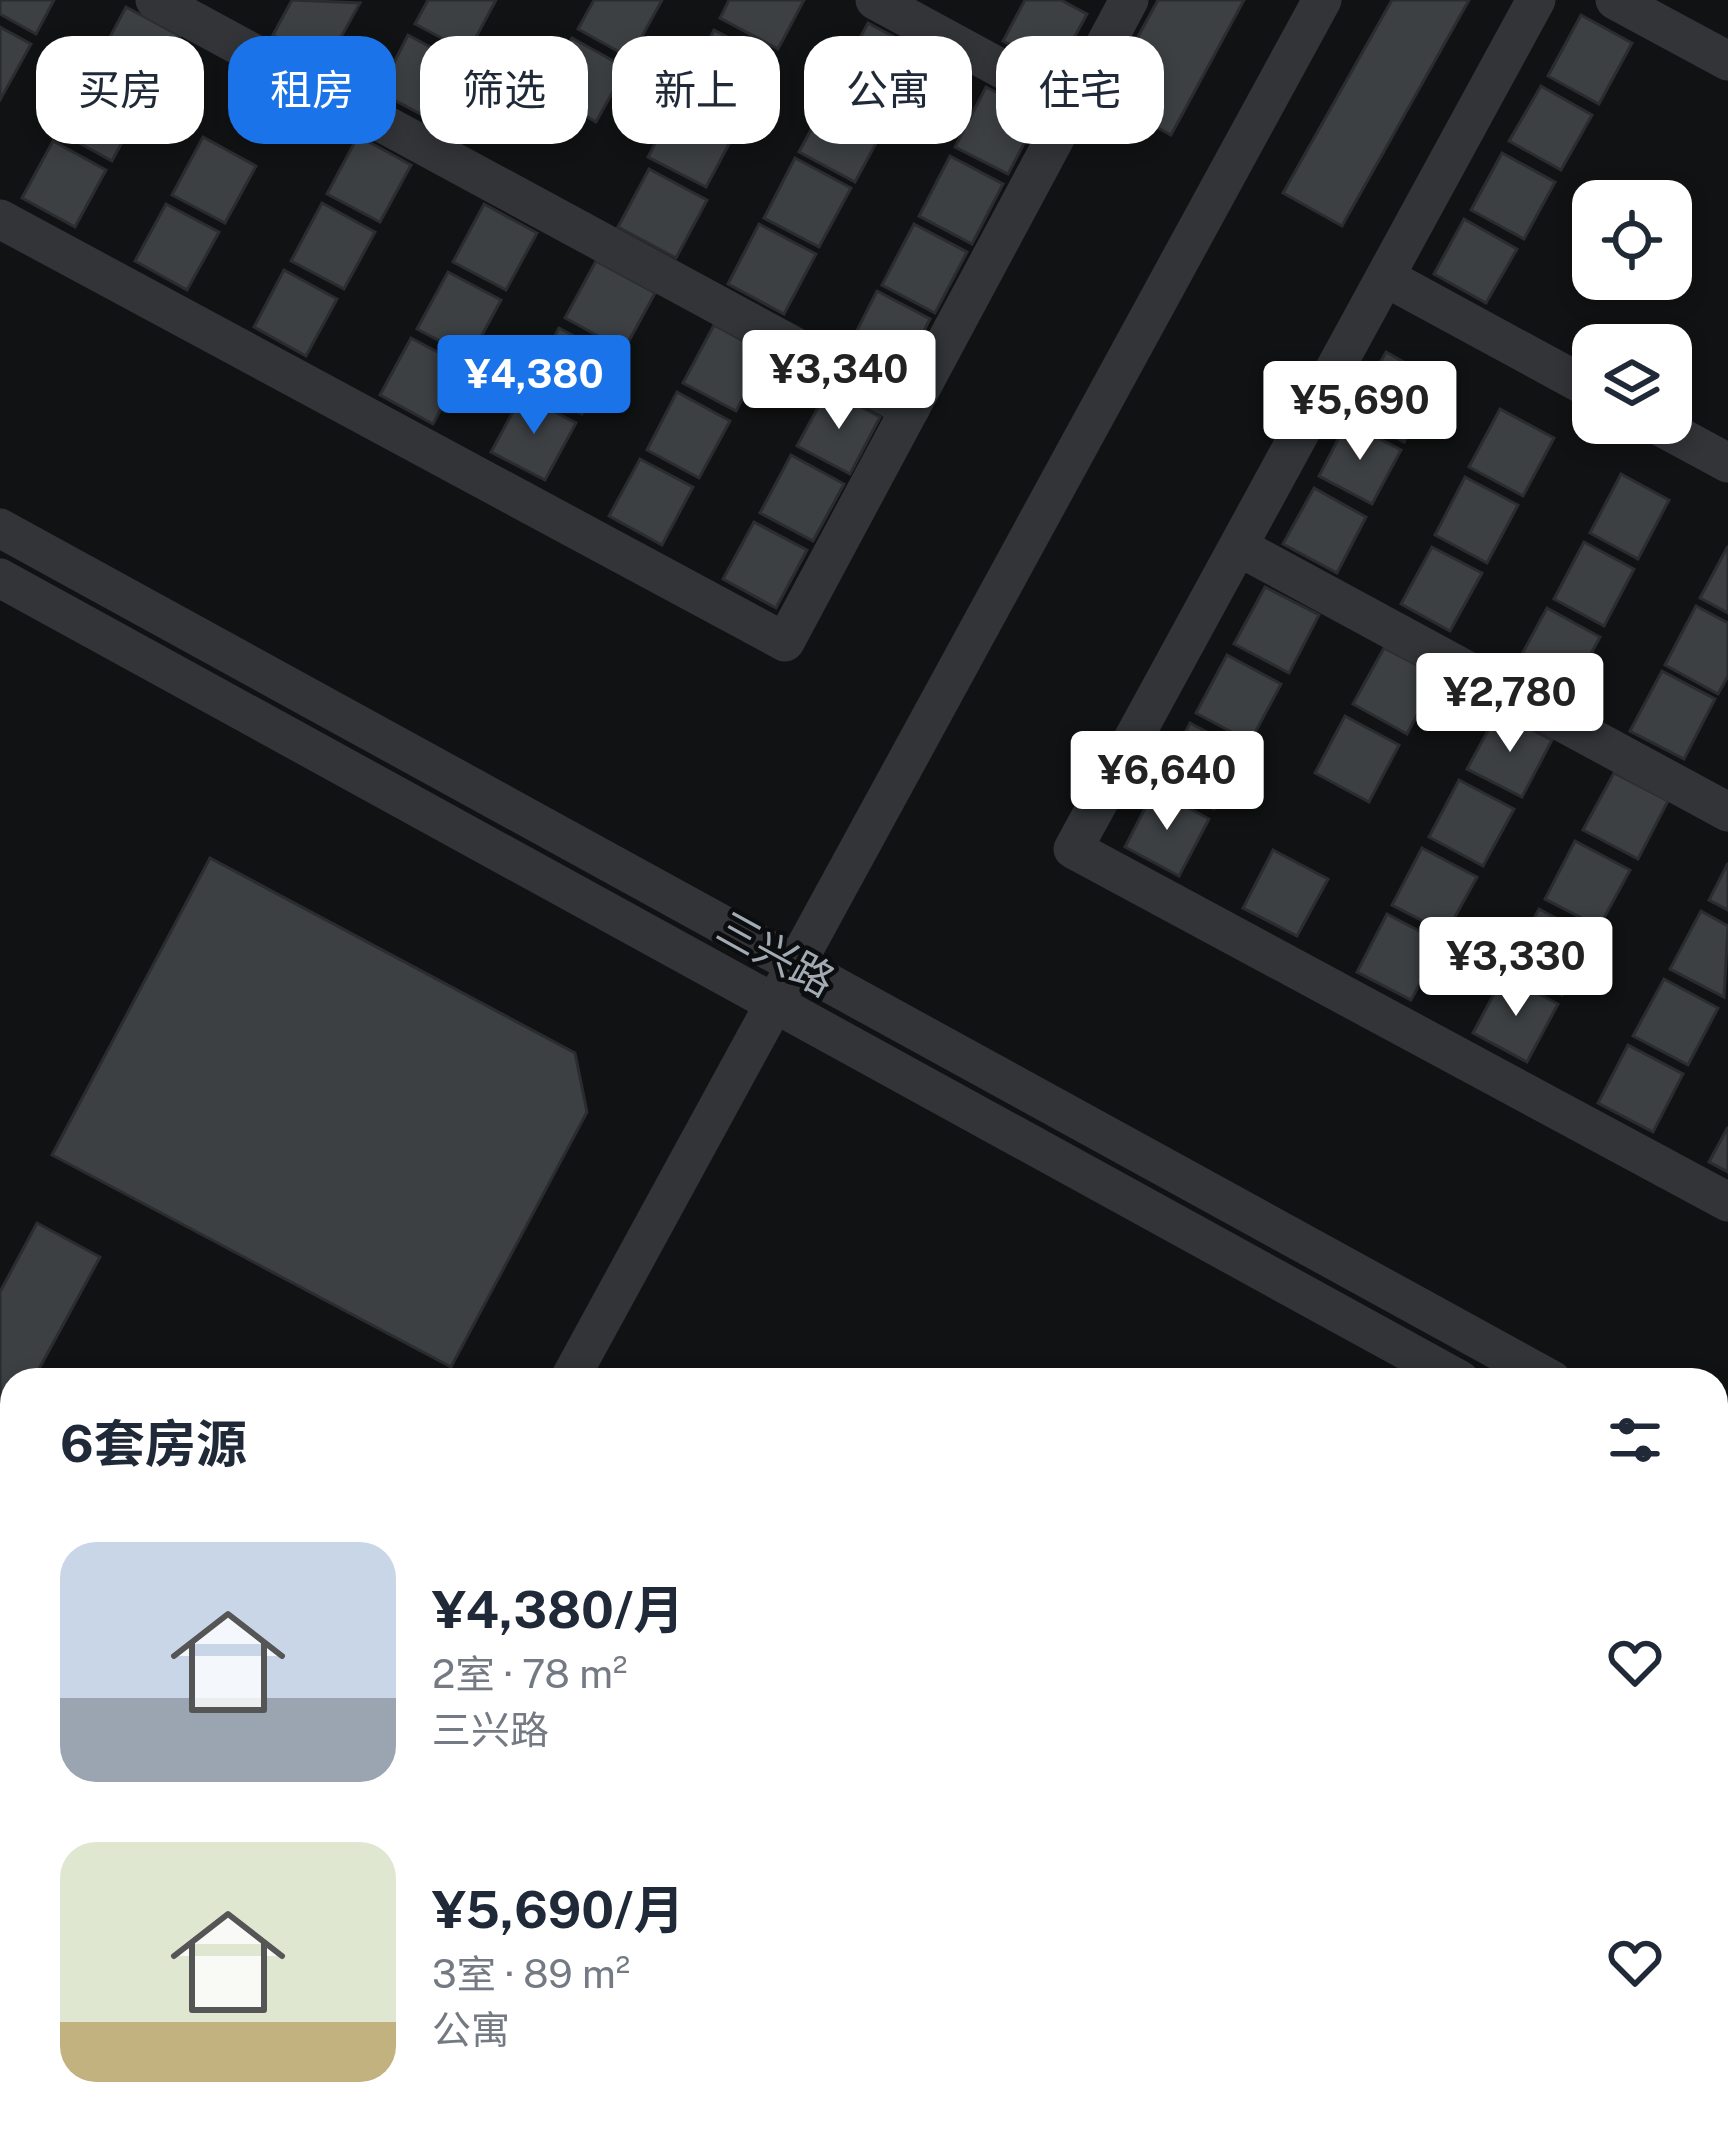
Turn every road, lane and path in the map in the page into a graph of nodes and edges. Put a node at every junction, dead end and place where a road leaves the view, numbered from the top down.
1 (155, 0) edge
2 (875, 0) edge
3 (1130, 0) edge
4 (1322, 0) edge
5 (1535, 0) edge
6 (1615, 0) edge
7 (1110, 36) edge
8 (1728, 61) edge
9 (996, 65) edge
10 (1052, 144) edge
11 (0, 219) edge
12 (1387, 278) junction
13 (1572, 379) edge
14 (910, 409) junction
15 (1692, 444) edge
16 (1728, 463) edge
17 (0, 528) edge
18 (1239, 547) junction
19 (0, 578) edge
20 (1728, 812) edge
21 (793, 963) junction
22 (771, 1002) junction
23 (1728, 1202) edge
24 (575, 1368) edge
25 (1438, 1368) edge
26 (1530, 1368) edge

1 - 14 street
2 - 9 street
3 - 7 street
4 - 21 street
5 - 12 street
6 - 8 street
10 - 14 street
11 - 14 street
12 - 13 street
12 - 18 street
15 - 16 street
17 - 21 street, 三兴路
18 - 20 street
18 - 23 street
19 - 22 street, 三兴路
21 - 22 street
21 - 26 street, 三兴路
22 - 24 street
22 - 25 street, 三兴路

